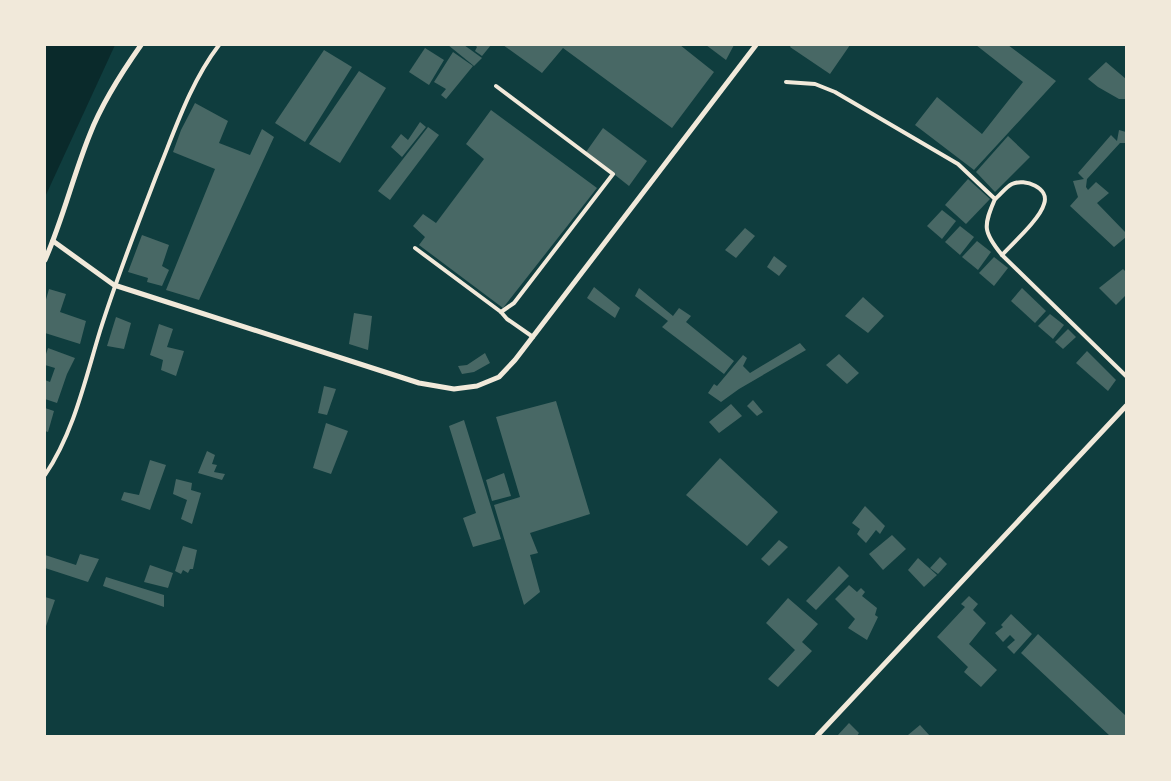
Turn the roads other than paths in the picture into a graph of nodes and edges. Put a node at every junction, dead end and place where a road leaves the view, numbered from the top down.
1 (141, 45) edge
2 (219, 45) edge
3 (756, 45) edge
4 (786, 82) dead end
5 (496, 86) dead end
6 (995, 200) junction
7 (54, 241) junction
8 (415, 248) dead end
9 (1002, 255) junction
10 (45, 260) edge
11 (114, 285) junction
12 (501, 312) junction
13 (533, 337) junction
14 (1126, 376) edge
15 (1126, 406) edge
16 (45, 475) edge
17 (817, 736) edge

1 - 7 street
2 - 11 lane
3 - 13 street
4 - 6 lane
5 - 12 lane
6 - 9 lane
6 - 9 lane
7 - 10 street
7 - 11 street
8 - 12 lane
9 - 14 lane
11 - 13 street
11 - 16 lane
12 - 13 lane
15 - 17 street

